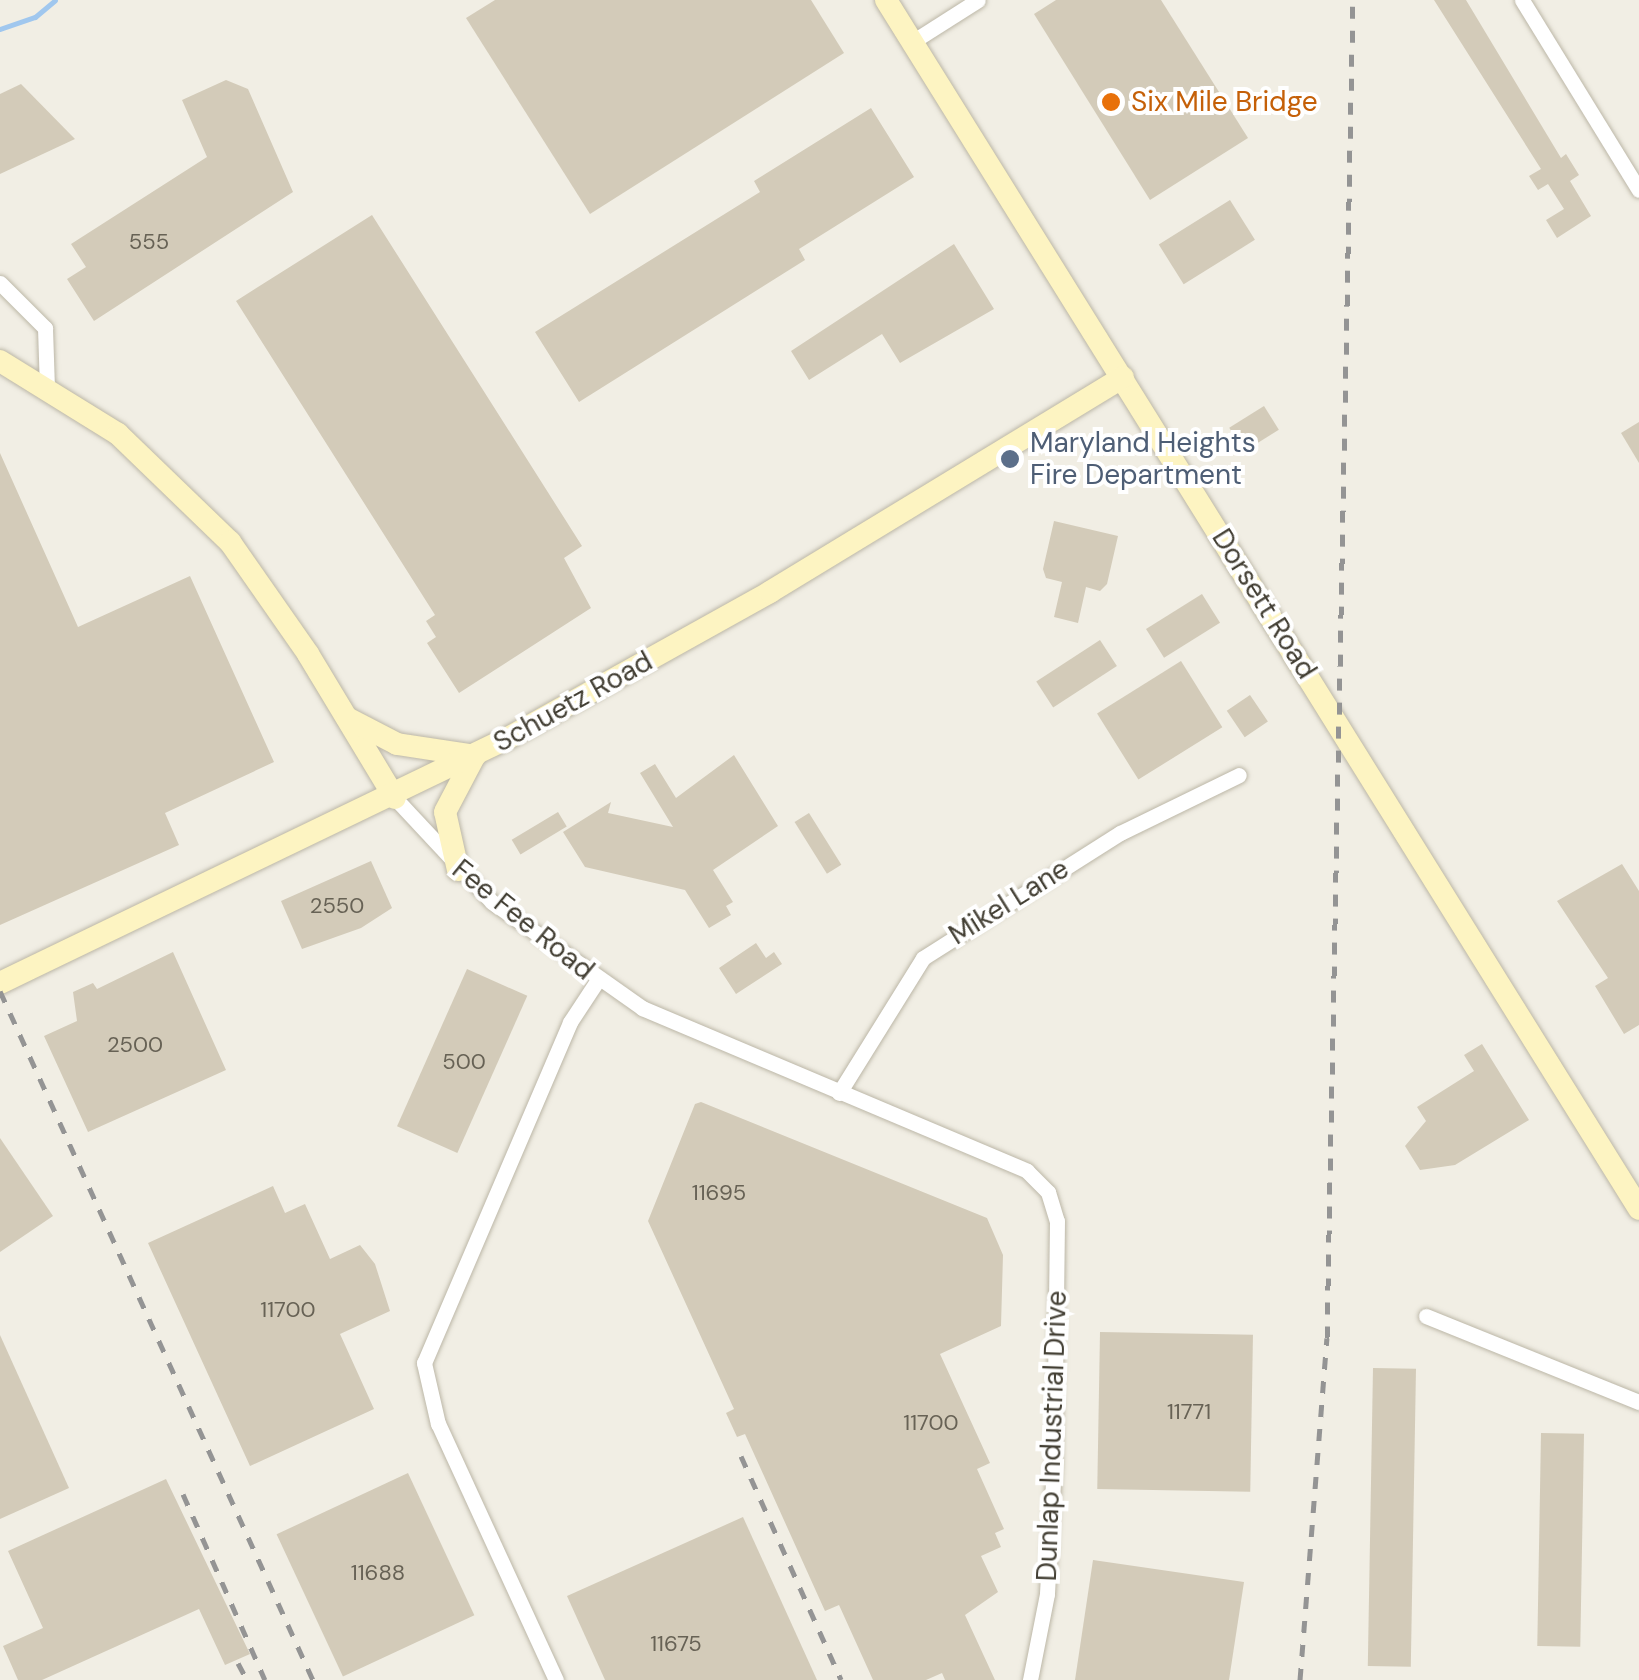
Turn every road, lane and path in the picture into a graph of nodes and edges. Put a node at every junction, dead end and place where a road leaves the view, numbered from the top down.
1 (886, 0) edge
2 (978, 0) edge
3 (1522, 0) edge
4 (912, 42) junction
5 (1639, 190) edge
6 (0, 284) edge
7 (0, 361) edge
8 (1122, 376) junction
9 (46, 387) junction
10 (343, 716) junction
11 (476, 756) junction
12 (1239, 776) dead end
13 (395, 798) junction
14 (458, 870) junction
15 (597, 981) junction
16 (0, 984) edge
17 (839, 1092) junction
18 (1048, 1192) joint
19 (1639, 1209) edge
20 (1426, 1316) dead end
21 (1639, 1402) edge
22 (556, 1680) edge
23 (1030, 1680) edge

1 - 4 main road, Dorsett Road
2 - 4 street
3 - 5 street
4 - 8 main road, Dorsett Road
6 - 9 street
7 - 9 main road, Fee Fee Road
8 - 11 main road, Schuetz Road
8 - 19 main road, Dorsett Road
9 - 10 main road, Fee Fee Road
10 - 11 main road
10 - 13 main road, Fee Fee Road
11 - 13 main road, Schuetz Road
11 - 14 main road
12 - 17 street, Mikel Lane
13 - 14 street, Fee Fee Road
13 - 16 main road, Schuetz Road
14 - 15 street, Fee Fee Road
15 - 17 street, Fee Fee Road
15 - 22 street
17 - 18 street, Fee Fee Road
18 - 23 street, Dunlap Industrial Drive
20 - 21 street

